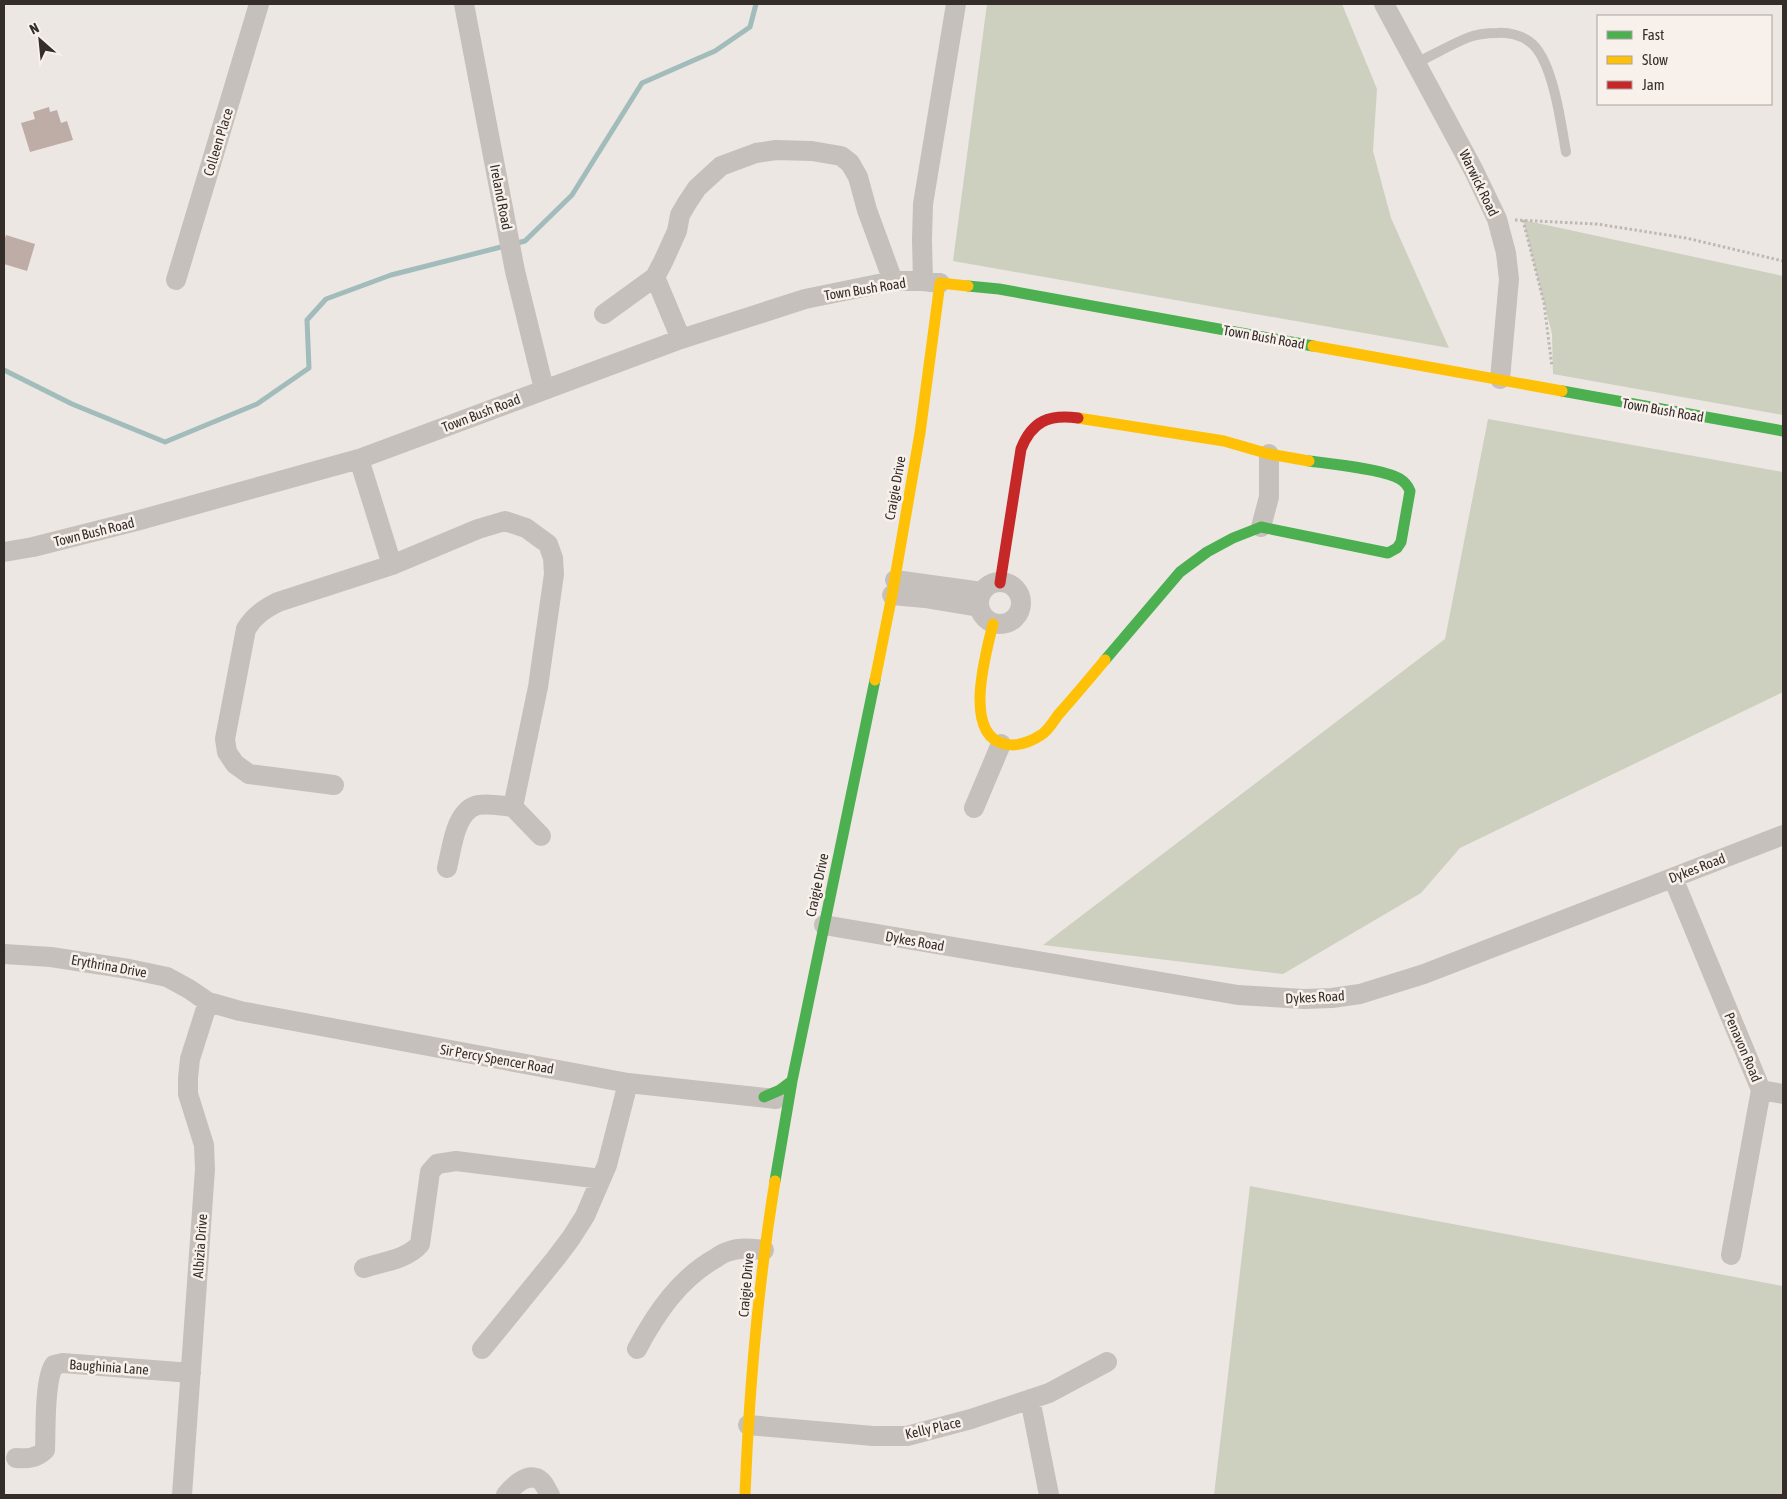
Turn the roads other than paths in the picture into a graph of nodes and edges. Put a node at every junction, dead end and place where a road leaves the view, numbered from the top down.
1 (259, 4) edge
2 (464, 4) edge
3 (956, 4) edge
4 (1384, 4) edge
5 (1416, 63) junction
6 (1566, 152) dead end
7 (655, 277) junction
8 (176, 280) dead end
9 (893, 281) junction
10 (932, 282) junction
11 (604, 314) dead end
12 (681, 338) junction
13 (1500, 379) junction
14 (544, 389) junction
15 (1783, 431) edge
16 (1269, 454) junction
17 (359, 459) junction
18 (1261, 527) junction
19 (4, 552) edge
20 (392, 565) junction
21 (1000, 582) junction
22 (893, 588) junction
23 (981, 599) junction
24 (993, 624) junction
25 (1001, 744) junction
26 (334, 785) dead end
27 (513, 807) junction
28 (974, 808) dead end
29 (1783, 835) edge
30 (542, 836) dead end
31 (447, 868) dead end
32 (1672, 878) junction
33 (824, 926) junction
34 (4, 954) edge
35 (208, 1002) junction
36 (628, 1083) junction
37 (1761, 1090) junction
38 (790, 1091) junction
39 (1783, 1094) edge
40 (601, 1179) junction
41 (764, 1250) junction
42 (1731, 1255) dead end
43 (364, 1268) dead end
44 (482, 1349) dead end
45 (637, 1349) dead end
46 (1107, 1362) dead end
47 (191, 1373) junction
48 (1030, 1399) junction
49 (748, 1425) junction
50 (16, 1458) dead end
51 (182, 1495) edge
52 (506, 1495) edge
53 (550, 1495) edge
54 (745, 1495) edge
55 (1049, 1495) edge

1 - 8 street, Colleen Place
2 - 14 street, Ireland Road
3 - 10 street
4 - 5 street, Warwick Road
5 - 6 lane
5 - 13 street, Warwick Road
7 - 9 street
7 - 11 street
7 - 12 street
9 - 10 street, Town Bush Road
9 - 12 street, Town Bush Road
10 - 13 street, Town Bush Road
10 - 22 street, Craigie Drive
12 - 14 street, Town Bush Road
13 - 15 street, Town Bush Road
14 - 17 street, Town Bush Road
16 - 18 street
16 - 18 street
16 - 21 street
17 - 19 street, Town Bush Road
17 - 20 street
18 - 25 street
20 - 26 street
20 - 27 street
21 - 23 street
21 - 24 street
22 - 23 street
22 - 33 street, Craigie Drive
23 - 24 street
24 - 25 street
25 - 28 street
27 - 30 street
27 - 31 street
29 - 32 street, Dykes Road
32 - 33 street, Dykes Road
32 - 37 street, Penavon Road
33 - 38 street, Craigie Drive
34 - 35 street, Erythrina Drive
35 - 36 street, Sir Percy Spencer Road
35 - 47 street, Albizia Drive
36 - 38 street, Sir Percy Spencer Road
36 - 40 street
37 - 39 street
37 - 42 street, Penavon Road
38 - 41 street, Craigie Drive
40 - 43 street
40 - 44 street
41 - 45 street
41 - 49 street, Craigie Drive
46 - 48 street, Kelly Place
47 - 50 street, Baughinia Lane
47 - 51 street, Albizia Drive
48 - 49 street, Kelly Place
48 - 55 street
49 - 54 street, Craigie Drive
52 - 53 street

